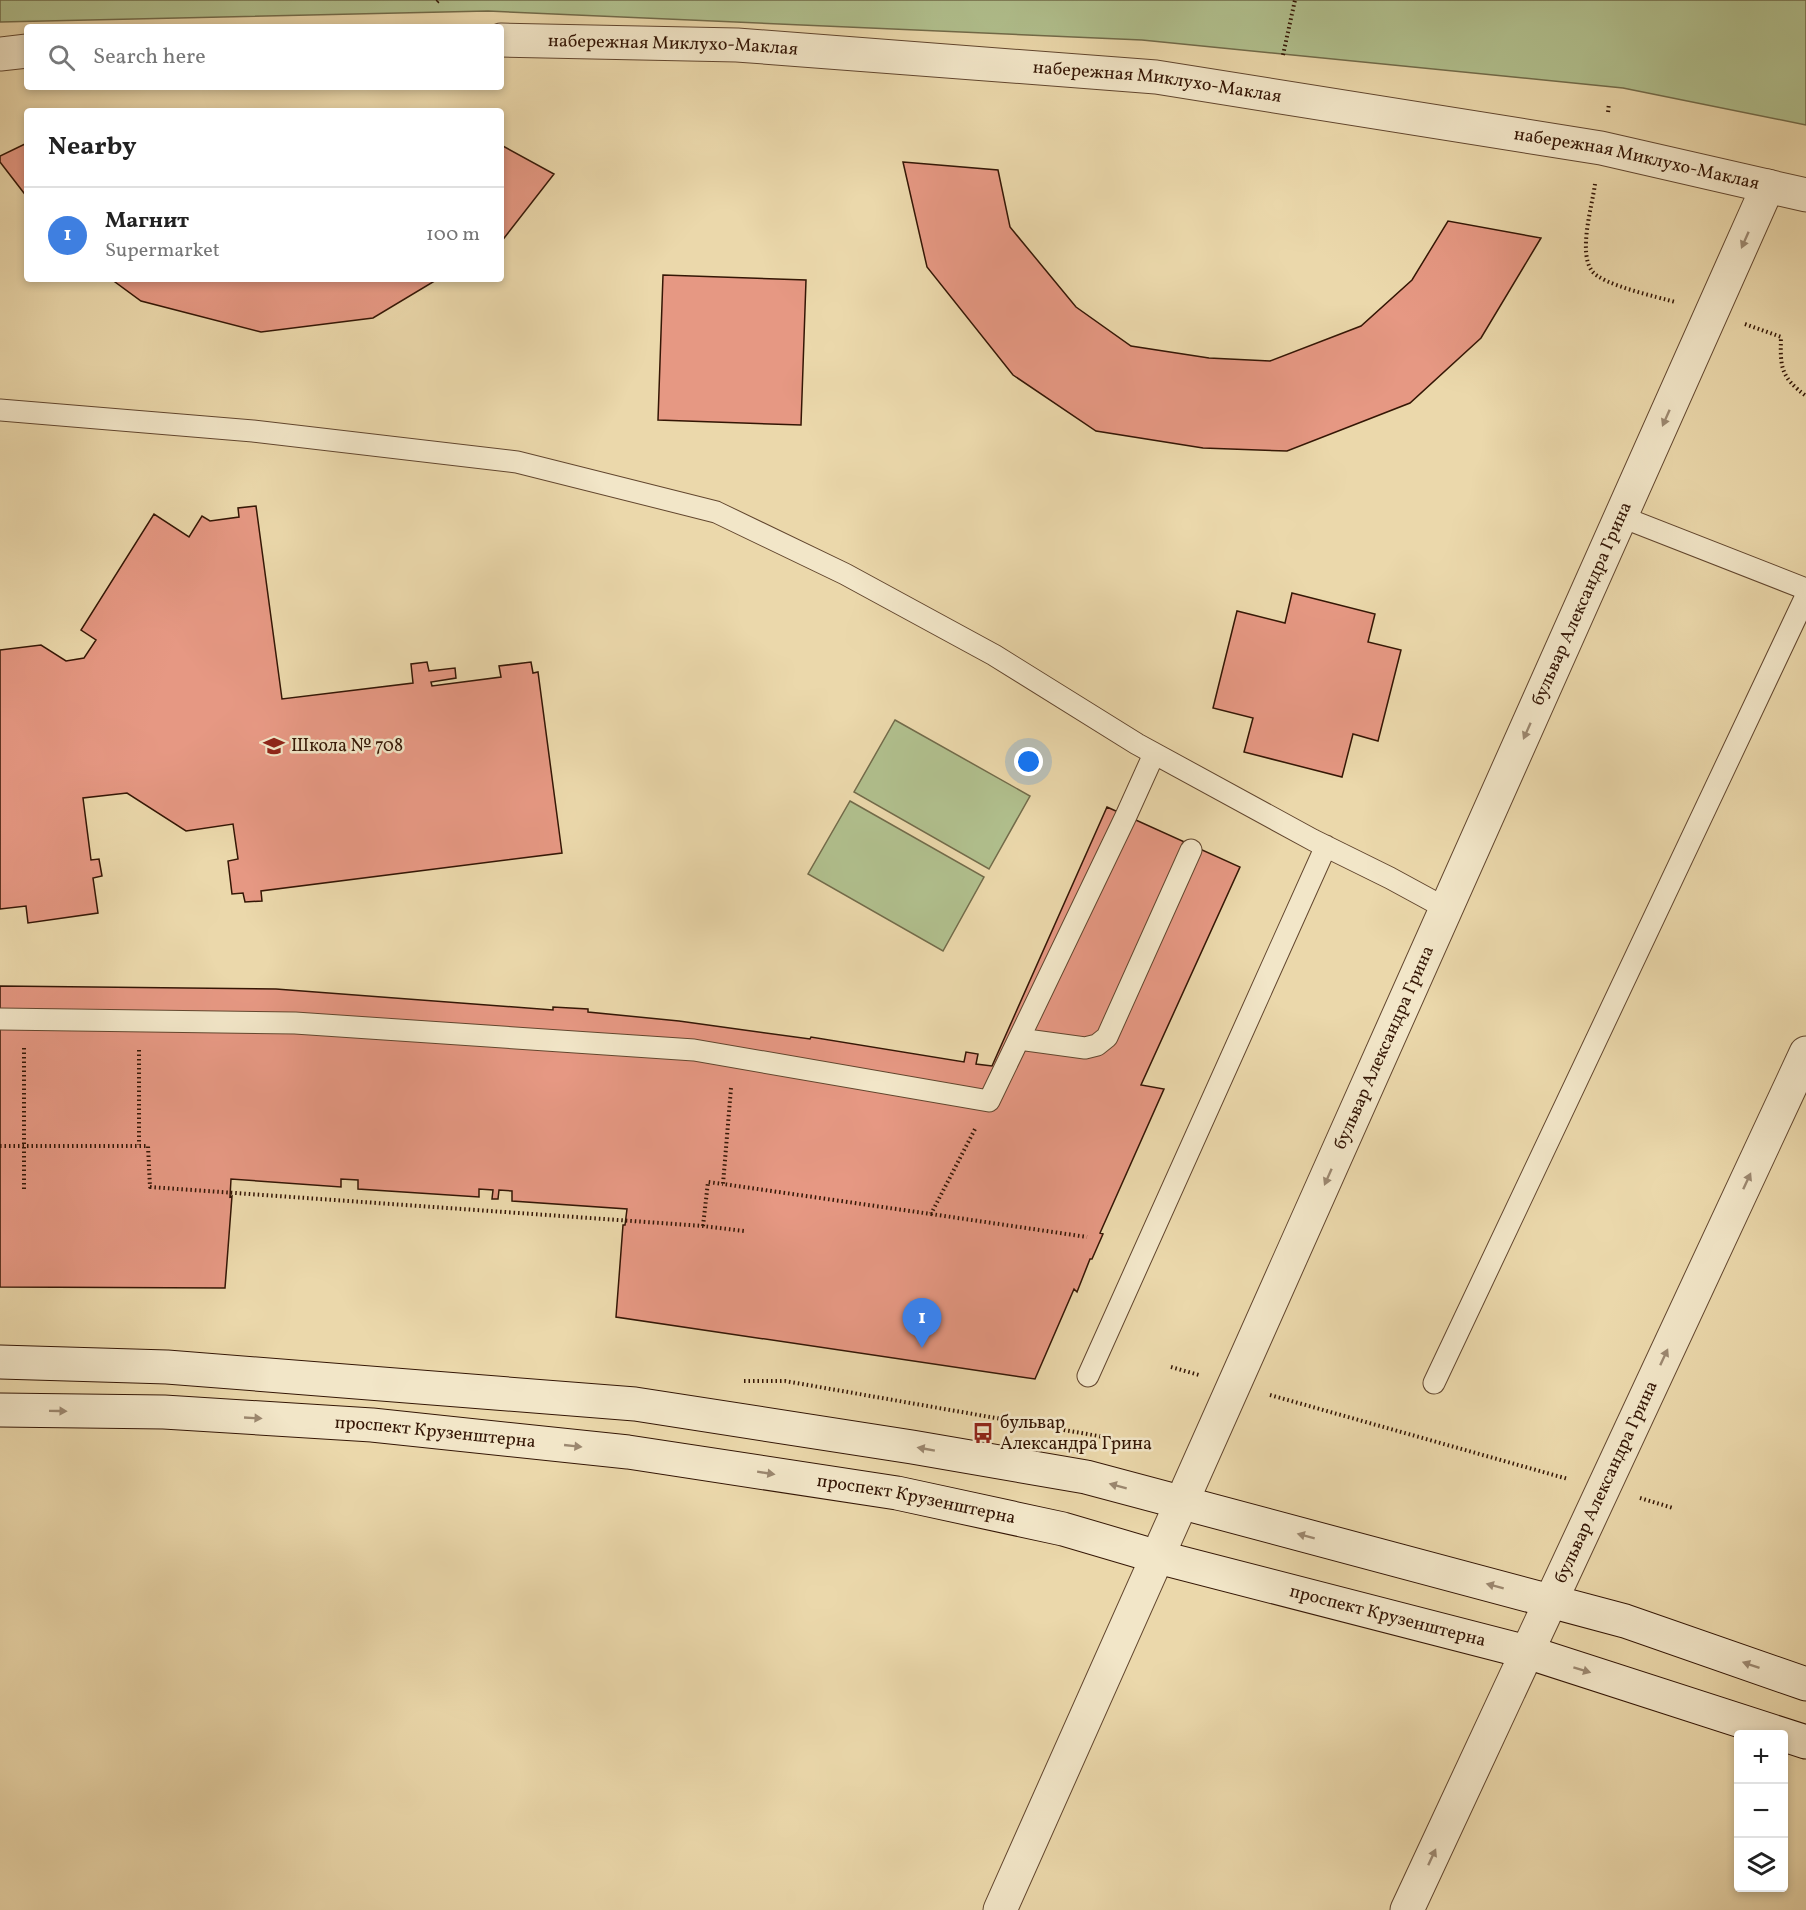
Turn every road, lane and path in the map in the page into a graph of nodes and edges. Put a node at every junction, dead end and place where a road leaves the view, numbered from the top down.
1 (1295, 0) edge
2 (504, 40) edge
3 (24, 51) edge
4 (0, 54) edge
5 (1283, 55) dead end
6 (1609, 103) dead end
7 (1602, 148) junction
8 (1768, 186) junction
9 (1806, 195) edge
10 (1713, 312) junction
11 (1806, 396) edge
12 (0, 410) edge
13 (1622, 517) junction
14 (1806, 589) edge
15 (1806, 596) edge
16 (1154, 754) junction
17 (1326, 846) junction
18 (1191, 850) dead end
19 (1447, 909) junction
20 (0, 1019) edge
21 (24, 1020) junction
22 (139, 1021) junction
23 (1019, 1039) junction
24 (1806, 1053) edge
25 (733, 1057) junction
26 (989, 1101) junction
27 (0, 1146) edge
28 (24, 1146) junction
29 (139, 1146) junction
30 (723, 1184) junction
31 (24, 1192) dead end
32 (931, 1214) junction
33 (703, 1226) junction
34 (744, 1231) dead end
35 (1087, 1237) dead end
36 (0, 1362) edge
37 (1171, 1367) dead end
38 (1088, 1376) dead end
39 (1202, 1376) dead end
40 (1434, 1383) dead end
41 (1260, 1392) dead end
42 (0, 1410) edge
43 (1574, 1480) dead end
44 (1639, 1498) dead end
45 (1182, 1503) junction
46 (1673, 1508) dead end
47 (1158, 1557) junction
48 (1551, 1601) junction
49 (1527, 1652) junction
50 (1806, 1684) edge
51 (1806, 1742) edge
52 (1000, 1910) edge
53 (1407, 1910) edge

1 - 5 path
2 - 7 street, набережная Миклухо-Маклая
3 - 4 street
6 - 7 path
7 - 8 street, набережная Миклухо-Маклая
7 - 10 path
8 - 9 street, набережная Миклухо-Маклая
8 -> 10 street, бульвар Александра Грина
10 - 11 path
10 -> 13 street, бульвар Александра Грина
12 - 16 lane
13 - 14 lane
13 -> 19 street, бульвар Александра Грина
15 - 40 lane
16 - 17 lane
16 - 23 lane
17 - 19 lane
17 - 38 lane
18 - 23 lane
19 -> 45 street, бульвар Александра Грина
20 - 21 lane
21 - 22 lane
21 - 28 path
22 - 25 lane
22 - 29 path
23 - 26 lane
48 -> 24 street, бульвар Александра Грина
25 - 26 lane
25 - 30 path
26 - 32 path
27 - 28 path
28 - 29 path
28 - 31 path
29 - 33 path
30 - 32 path
30 - 33 path
32 - 35 path
33 - 34 path
45 -> 36 street
37 - 39 path
41 - 43 path
42 -> 47 street, проспект Крузенштерна
44 - 46 path
45 - 47 street, бульвар Александра Грина
48 -> 45 street
47 - 49 street, проспект Крузенштерна
47 - 52 street, бульвар Александра Грина
48 - 49 street, бульвар Александра Грина
50 -> 48 street
49 -> 51 street, проспект Крузенштерна
53 -> 49 street, бульвар Александра Грина

